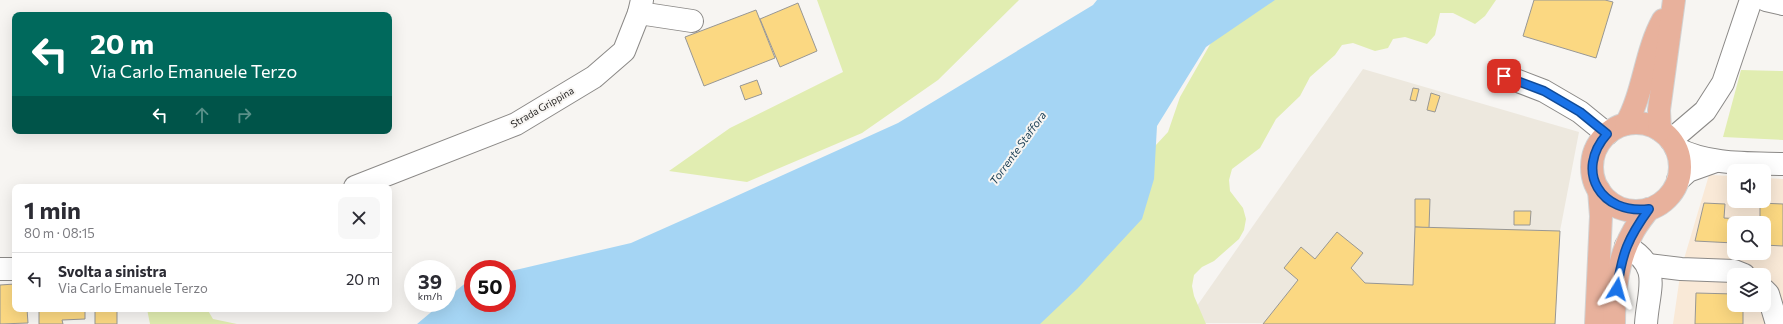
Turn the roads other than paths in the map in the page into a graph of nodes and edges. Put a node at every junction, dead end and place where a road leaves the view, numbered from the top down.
1 (1751, 0) edge
2 (1766, 0) edge
3 (1673, 2) edge
4 (1783, 4) edge
5 (641, 7) edge
6 (692, 21) dead end
7 (1504, 76) dead end
8 (1617, 129) junction
9 (1669, 139) junction
10 (1716, 161) junction
11 (1783, 164) edge
12 (1678, 180) junction
13 (363, 184) edge
14 (1599, 190) junction
15 (1649, 209) junction
16 (1626, 246) junction
17 (1648, 265) junction
18 (0, 269) edge
19 (12, 269) edge
20 (1727, 271) edge
21 (1771, 304) edge
22 (1596, 324) edge
23 (1614, 324) edge
24 (1646, 324) edge
25 (1777, 324) edge

1 - 9 street
2 - 4 street
3 - 8 main road
3 - 9 main road
5 - 6 street
5 - 13 street, Strada Grippina
7 - 8 street
8 - 9 main road
8 - 14 main road
9 - 10 street
9 - 12 main road
10 - 11 street
10 - 12 street
12 - 15 main road
14 - 15 main road
14 - 22 main road
15 - 16 main road
16 - 17 street
16 - 23 main road
17 - 20 street
17 - 24 street
18 - 19 street
21 - 25 street

